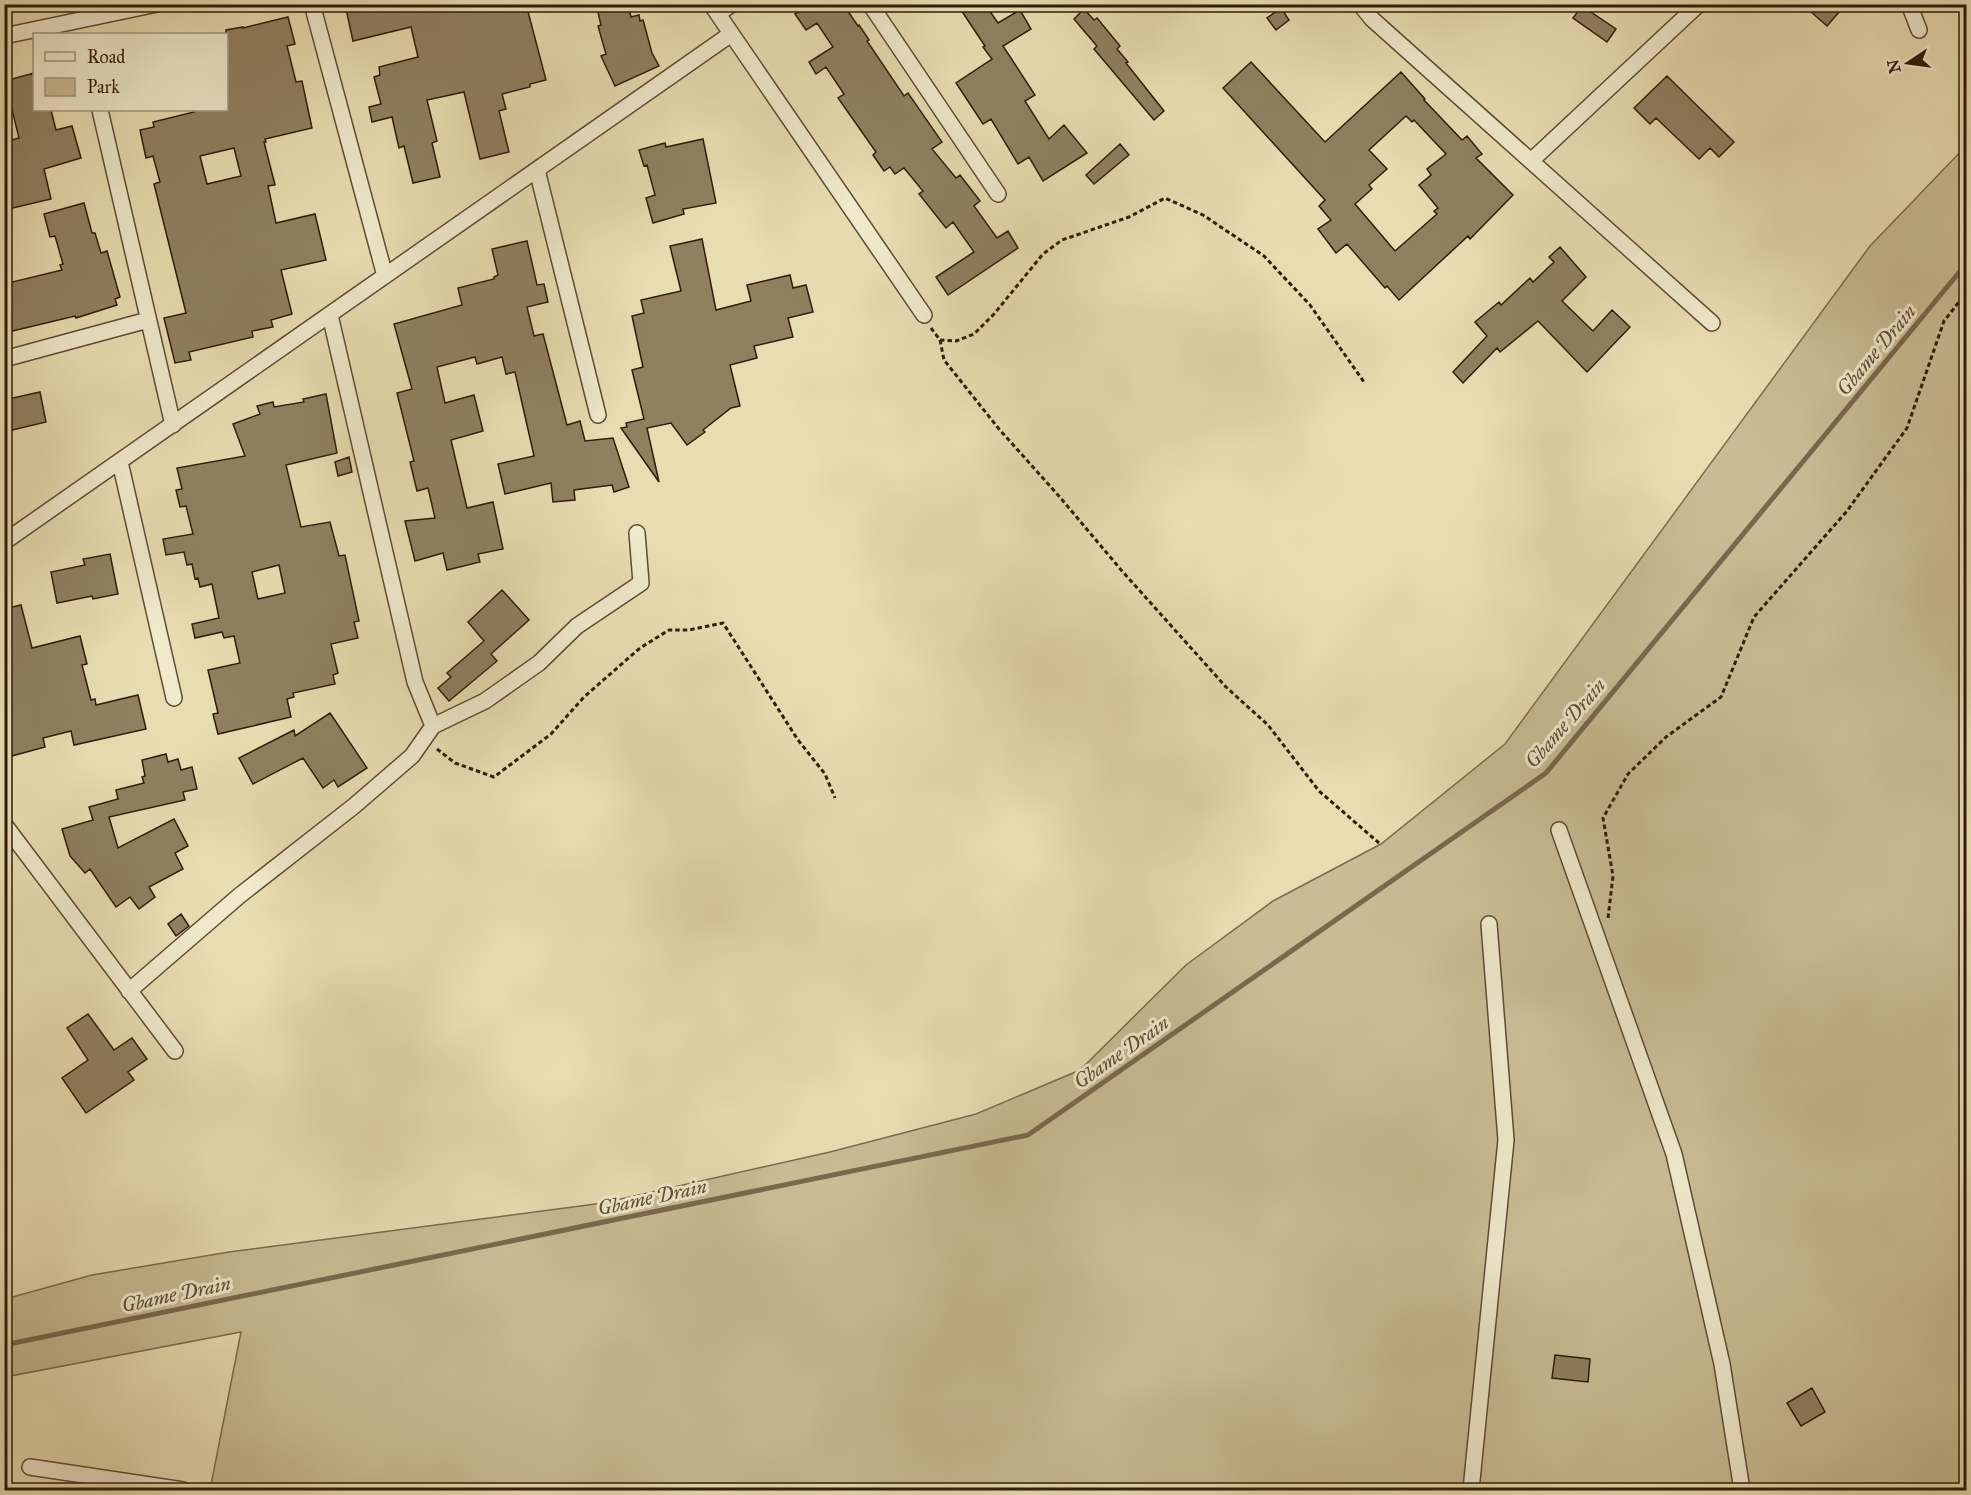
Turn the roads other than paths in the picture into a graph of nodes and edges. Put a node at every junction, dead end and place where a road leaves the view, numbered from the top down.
1 (157, 4) edge
2 (312, 4) edge
3 (732, 4) edge
4 (870, 4) edge
5 (1360, 4) edge
6 (1700, 4) edge
7 (1909, 4) edge
8 (715, 9) edge
9 (81, 28) edge
10 (1919, 30) dead end
11 (731, 34) junction
12 (4, 36) edge
13 (100, 111) edge
14 (1531, 161) junction
15 (537, 170) junction
16 (998, 194) dead end
17 (385, 276) junction
18 (330, 315) junction
19 (924, 315) road end
20 (148, 320) junction
21 (1712, 323) dead end
22 (4, 359) edge
23 (598, 416) dead end
24 (173, 425) junction
25 (120, 462) junction
26 (637, 533) dead end
27 (4, 543) edge
28 (174, 698) dead end
29 (428, 733) junction
30 (4, 824) edge
31 (1559, 830) dead end
32 (1489, 924) dead end
33 (129, 991) junction
34 (175, 1051) dead end
35 (30, 1467) dead end
36 (183, 1491) edge
37 (1471, 1491) edge
38 (1742, 1491) edge

1 - 9 street
2 - 17 street
3 - 8 street
4 - 16 street
5 - 14 street
6 - 14 street
7 - 10 street
8 - 11 street
9 - 12 street
11 - 15 street
11 - 19 street
13 - 20 street
14 - 21 street
15 - 17 street
15 - 23 street
17 - 18 street
18 - 24 street
18 - 29 street
20 - 22 street
20 - 24 street
24 - 25 street
25 - 27 street
25 - 28 street
26 - 29 street
29 - 33 street
30 - 33 street
31 - 38 street
32 - 37 street
33 - 34 street
35 - 36 street

